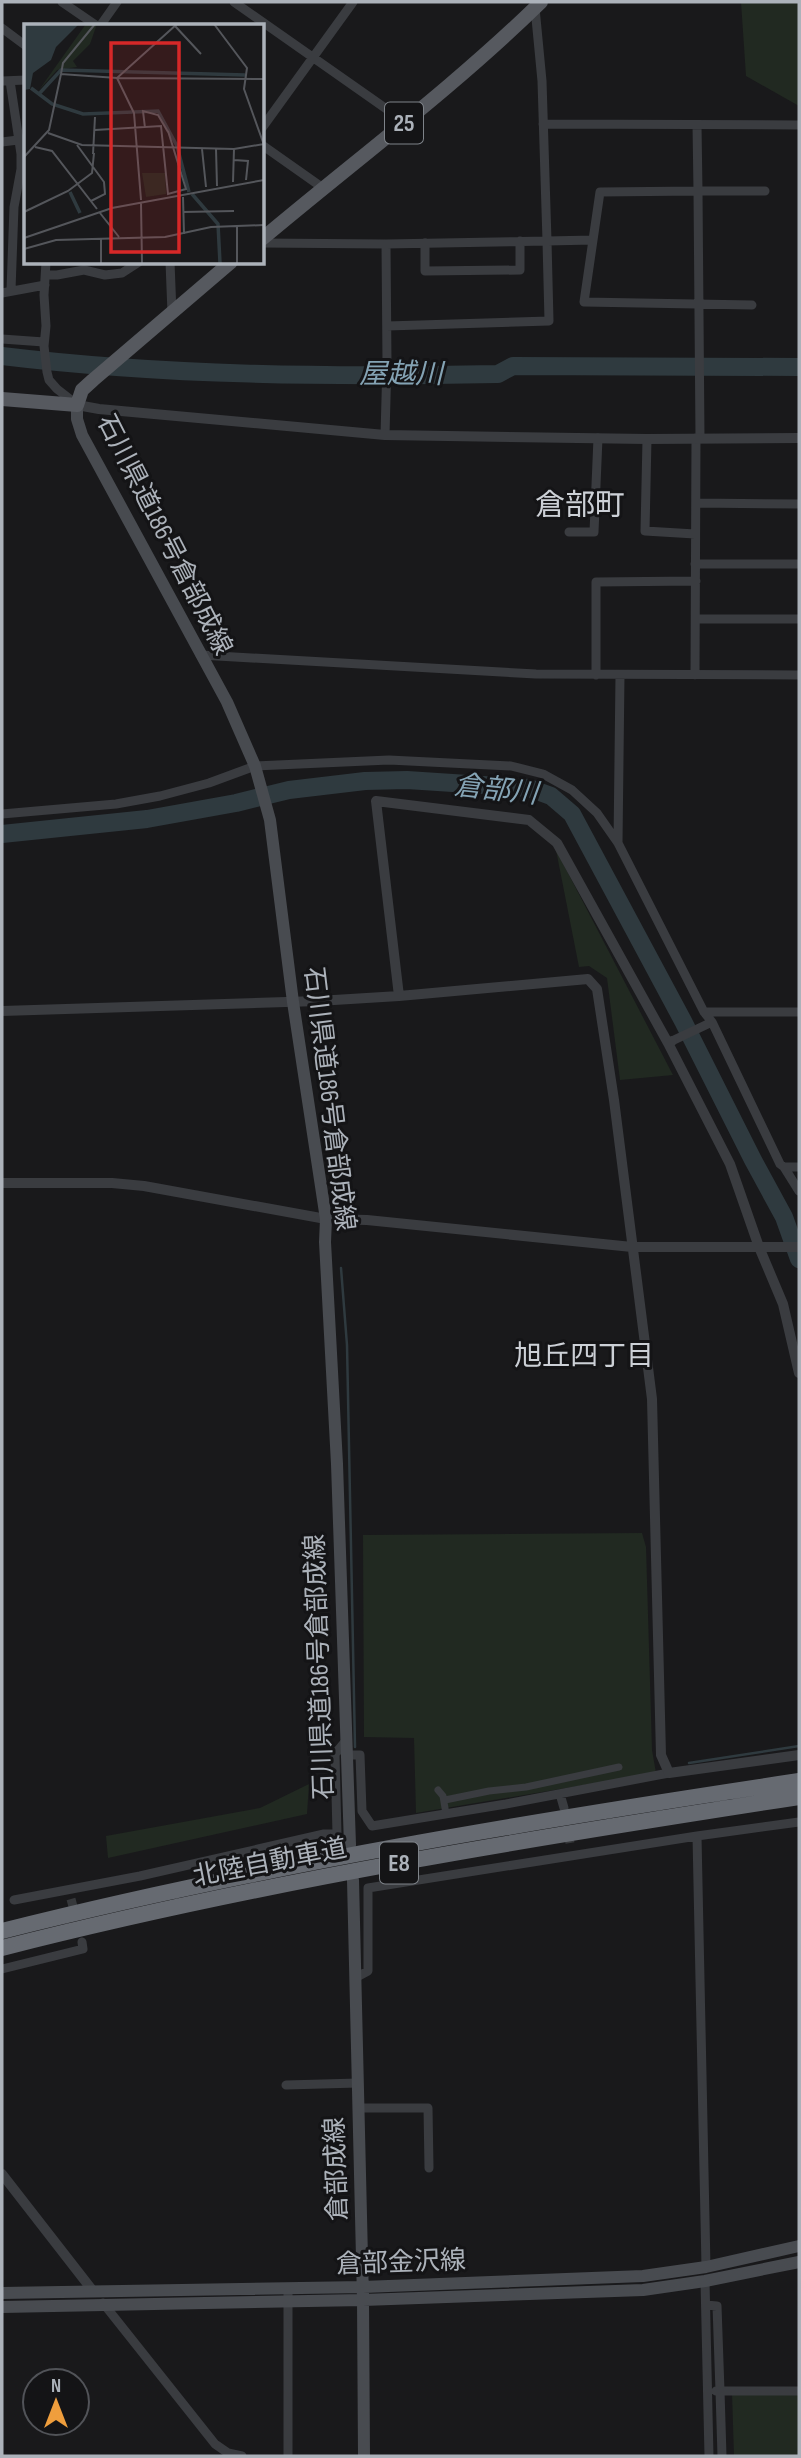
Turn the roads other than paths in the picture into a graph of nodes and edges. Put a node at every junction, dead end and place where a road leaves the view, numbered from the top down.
1 (62, 2) edge
2 (117, 2) edge
3 (234, 2) edge
4 (353, 2) edge
5 (538, 5) edge
6 (95, 24) edge
7 (100, 24) edge
8 (2, 28) edge
9 (24, 44) edge
10 (313, 57) junction
11 (24, 80) edge
12 (6, 81) edge
13 (405, 122) junction
14 (543, 124) junction
15 (264, 125) edge
16 (697, 125) junction
17 (799, 125) edge
18 (23, 139) edge
19 (2, 142) edge
20 (264, 146) edge
21 (323, 188) junction
22 (698, 191) junction
23 (765, 191) dead end
24 (15, 201) junction
25 (24, 202) edge
26 (264, 239) edge
27 (593, 240) junction
28 (264, 241) edge
29 (520, 241) junction
30 (547, 241) junction
31 (425, 243) junction
32 (386, 244) junction
33 (46, 264) edge
34 (136, 264) edge
35 (170, 264) edge
36 (228, 264) edge
37 (85, 266) edge
38 (46, 275) junction
39 (45, 285) junction
40 (6, 291) edge
41 (698, 305) junction
42 (752, 305) dead end
43 (172, 313) junction
44 (387, 326) junction
45 (2, 339) edge
46 (44, 344) junction
47 (2, 399) edge
48 (77, 404) junction
49 (385, 435) junction
50 (597, 438) junction
51 (698, 438) junction
52 (799, 438) edge
53 (646, 439) junction
54 (695, 503) junction
55 (799, 504) edge
56 (569, 532) dead end
57 (695, 534) junction
58 (695, 564) junction
59 (799, 564) edge
60 (695, 581) junction
61 (696, 619) junction
62 (799, 619) edge
63 (200, 656) junction
64 (620, 675) junction
65 (695, 675) junction
66 (799, 675) edge
67 (596, 676) junction
68 (256, 769) junction
69 (2, 814) edge
70 (618, 843) junction
71 (399, 996) junction
72 (293, 1002) junction
73 (2, 1011) edge
74 (704, 1012) junction
75 (799, 1012) edge
76 (709, 1023) junction
77 (671, 1042) junction
78 (784, 1167) junction
79 (799, 1167) edge
80 (2, 1183) edge
81 (799, 1191) edge
82 (326, 1219) junction
83 (632, 1247) junction
84 (759, 1247) junction
85 (799, 1247) edge
86 (799, 1373) edge
87 (346, 1749) junction
88 (799, 1755) edge
89 (619, 1767) dead end
90 (669, 1773) junction
91 (799, 1781) edge
92 (438, 1790) dead end
93 (560, 1794) junction
94 (799, 1797) edge
95 (445, 1800) junction
96 (564, 1808) tunnel mouth
97 (446, 1814) junction
98 (799, 1822) edge
99 (697, 1836) junction
100 (570, 1843) tunnel mouth
101 (349, 1845) dead end
102 (573, 1855) junction
103 (353, 1880) dead end
104 (14, 1900) dead end
105 (2, 1931) edge
106 (82, 1942) dead end
107 (2, 1948) edge
108 (2, 1969) edge
109 (355, 1978) junction
110 (358, 2083) junction
111 (286, 2085) dead end
112 (358, 2108) junction
113 (429, 2168) dead end
114 (2, 2174) edge
115 (799, 2246) edge
116 (799, 2262) edge
117 (706, 2274) junction
118 (93, 2291) junction
119 (2, 2293) edge
120 (363, 2294) junction
121 (287, 2295) junction
122 (105, 2305) junction
123 (706, 2305) junction
124 (2, 2307) edge
125 (708, 2391) junction
126 (720, 2391) junction
127 (799, 2391) edge
128 (242, 2456) edge
129 (288, 2456) edge
130 (364, 2456) edge
131 (709, 2456) edge
132 (722, 2456) edge

1 - 6 street
2 - 7 street
3 - 10 street
4 - 10 street
5 - 13 main road, 25
5 - 14 street
8 - 9 street
10 - 13 street
10 - 15 street
11 - 12 street
12 - 18 street
13 - 21 main road, 25
14 - 16 street
14 - 30 street
16 - 17 street
16 - 22 street
18 - 19 street
18 - 24 street
20 - 21 street
21 - 26 main road, 25
22 - 23 street
22 - 27 street
22 - 41 street
24 - 25 street
24 - 40 street
27 - 30 street
27 - 41 street
28 - 32 street
29 - 30 street
29 - 31 street
29 - 31 street
30 - 44 street
31 - 32 street
32 - 44 street
33 - 38 street
34 - 37 street
35 - 43 street
36 - 43 main road
37 - 38 street
38 - 39 street
39 - 40 street
39 - 46 street
41 - 42 street
41 - 51 street
43 - 48 main road
44 - 49 street
45 - 46 street
46 - 48 street
47 - 48 main road
48 - 49 street
48 - 63 main road, 石川県道186号倉部成線
49 - 50 street
50 - 53 street
50 - 56 street
51 - 52 street
51 - 53 street
51 - 54 street
53 - 57 street
54 - 55 street
54 - 57 street
57 - 58 street
58 - 59 street
58 - 60 street
60 - 61 street
60 - 67 street
61 - 62 street
61 - 65 street
63 - 67 street
63 - 68 main road, 石川県道186号倉部成線
64 - 65 street
64 - 67 street
64 - 70 street
65 - 66 street
68 - 69 street
68 - 70 street
68 - 72 main road, 石川県道186号倉部成線
70 - 74 street
71 - 72 street
71 - 77 street
71 - 83 street
72 - 73 street
72 - 82 main road, 石川県道186号倉部成線
74 - 75 street
74 - 76 street
76 - 77 street
76 - 78 street
77 - 84 street
78 - 79 street
78 - 81 street
80 - 82 street
82 - 83 street
82 - 87 main road, 石川県道186号倉部成線
83 - 84 street
83 - 90 street
84 - 85 street
84 - 86 street
87 - 97 street
87 - 101 main road, 石川県道186号倉部成線
87 - 104 street
88 - 90 street
89 - 95 street
90 - 93 street
91 - 105 highway, 北陸自動車道 / E8
92 - 95 street
93 - 96 street
93 - 97 street
94 - 107 highway, 北陸自動車道 / E8
95 - 97 street
98 - 99 street
99 - 102 street
99 - 117 street
100 - 102 street
102 - 109 street
103 - 109 main road, 倉部成線
106 - 108 street
109 - 110 main road, 倉部成線
110 - 111 street
110 - 112 main road, 倉部成線
112 - 113 street
112 - 120 main road, 倉部成線
114 - 118 street
115 - 117 main road, 倉部金沢線
116 - 117 main road, 倉部金沢線
117 - 120 main road, 倉部金沢線
117 - 123 street
118 - 119 main road, 倉部金沢線
118 - 121 main road, 倉部金沢線
118 - 122 street
120 - 121 main road, 倉部金沢線
120 - 130 main road, 倉部成線
121 - 122 main road, 倉部金沢線
121 - 129 street
122 - 124 main road, 倉部金沢線
122 - 128 street
123 - 125 street
123 - 126 street
125 - 126 street
125 - 131 street
126 - 127 street
126 - 132 street

